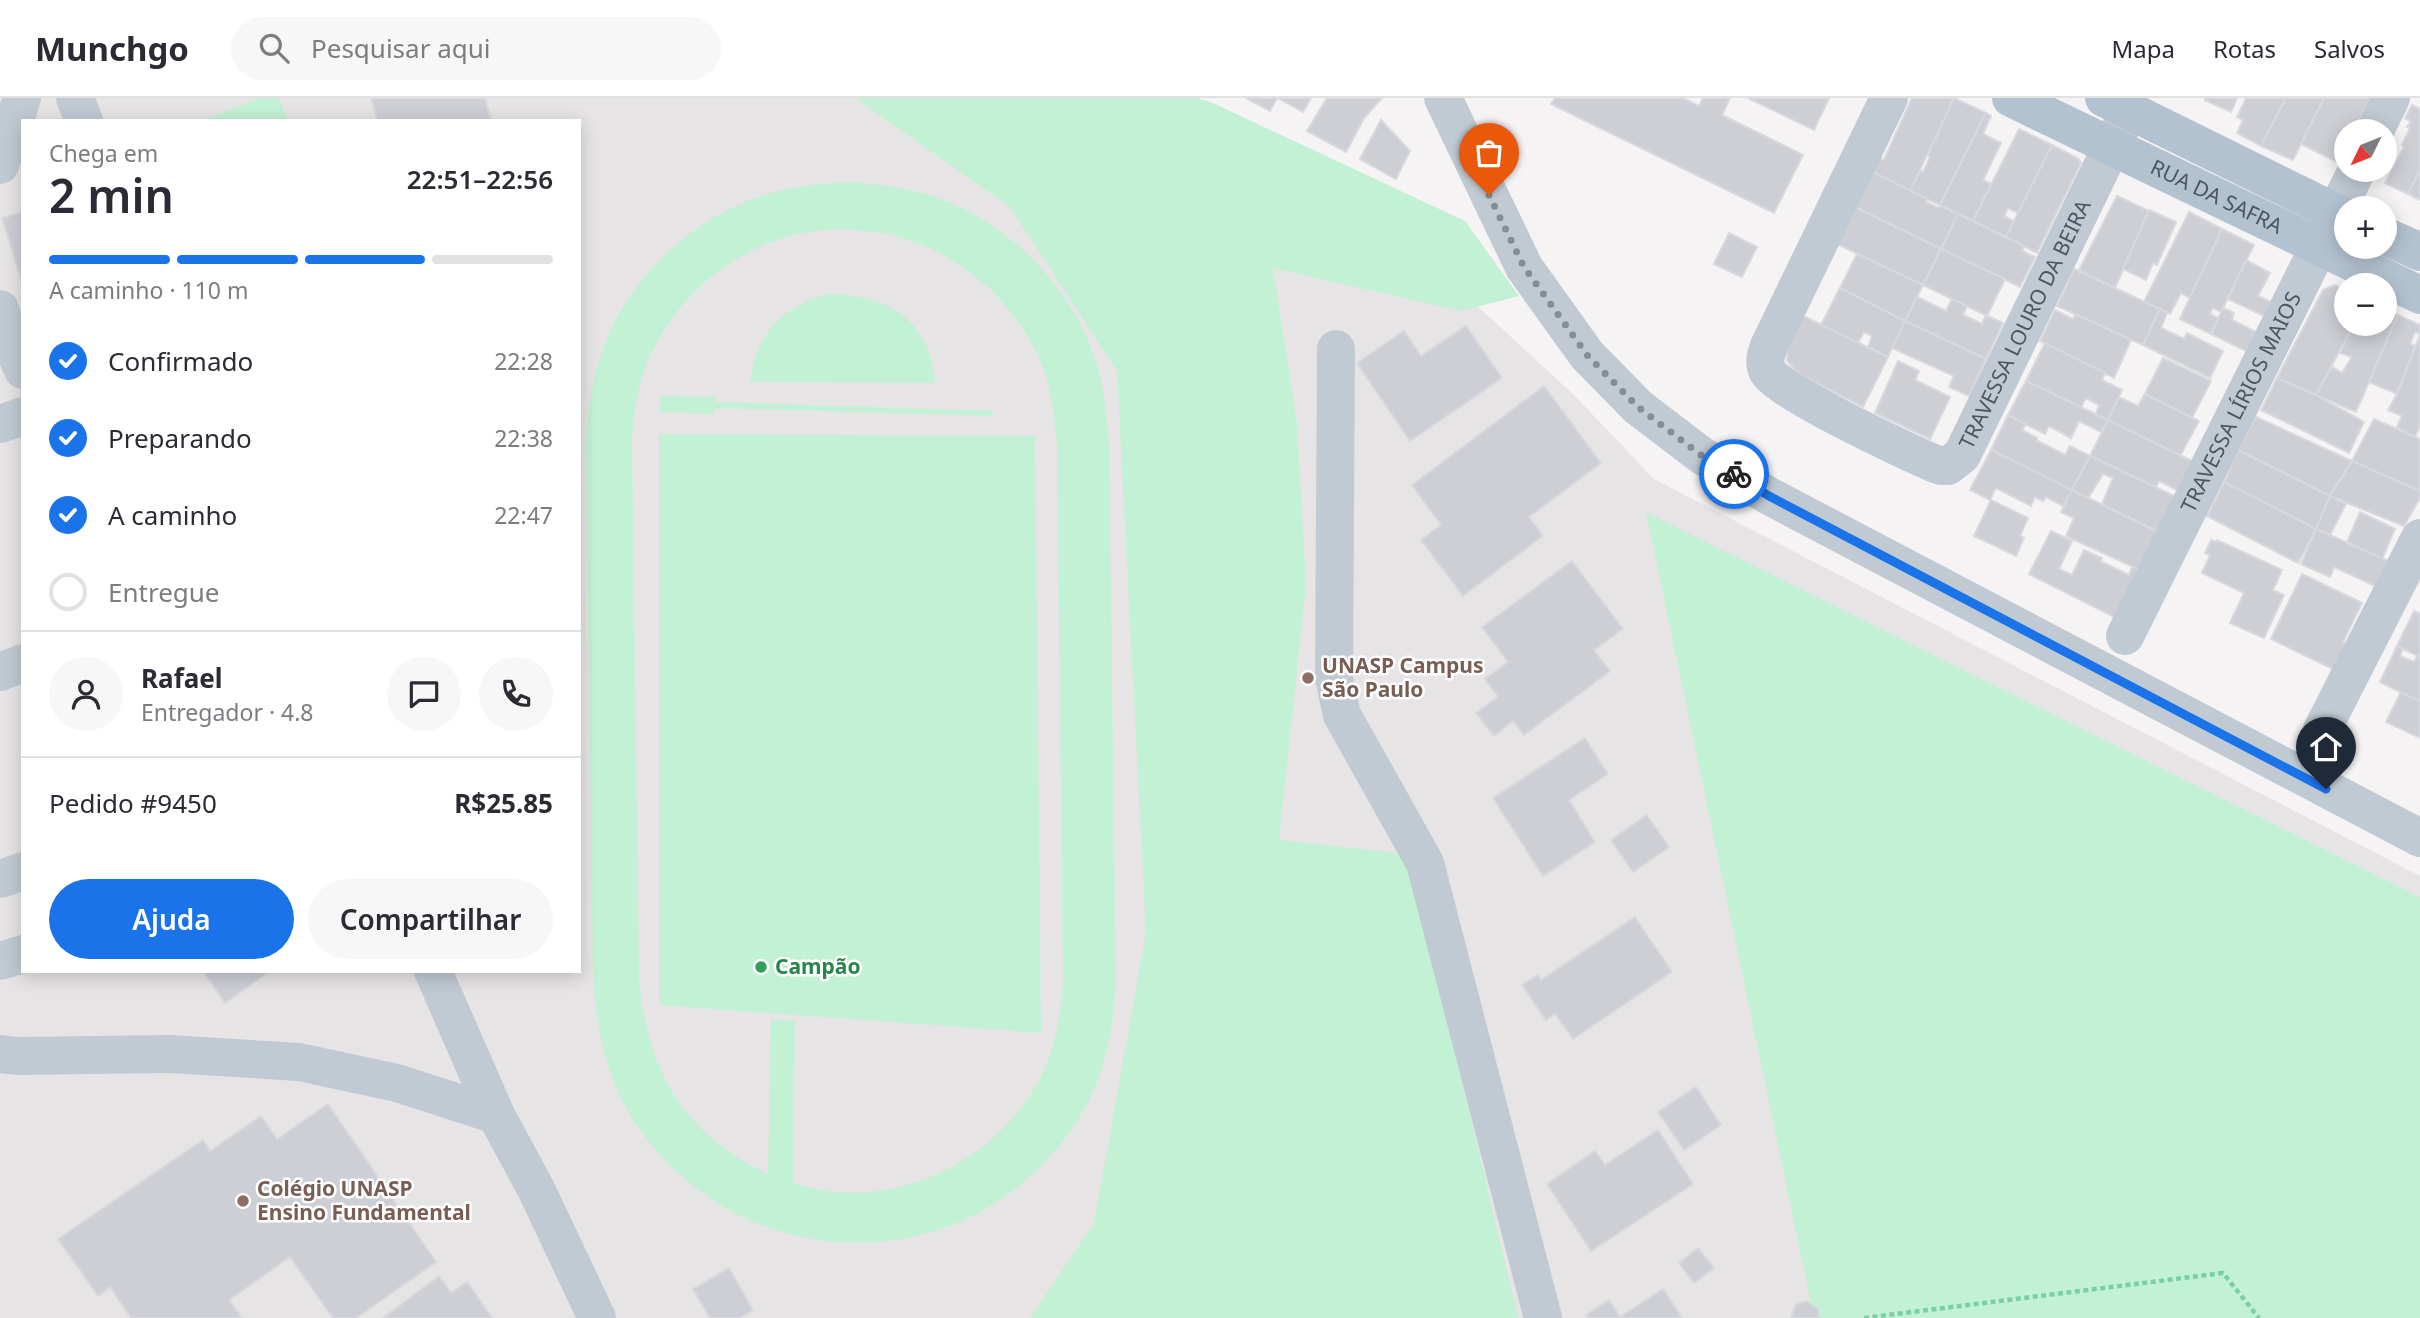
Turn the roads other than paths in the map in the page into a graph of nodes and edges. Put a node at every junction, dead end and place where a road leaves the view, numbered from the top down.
1 (75, 98) edge
2 (1443, 98) edge
3 (1889, 98) edge
4 (2011, 98) edge
5 (2391, 98) edge
6 (2123, 102) edge
7 (84, 119) edge
8 (2381, 119) edge
9 (2112, 146) junction
10 (2334, 212) edge
11 (2334, 225) edge
12 (2397, 241) edge
13 (2318, 247) junction
14 (2420, 252) edge
15 (2420, 295) edge
16 (0, 309) edge
17 (1336, 349) dead end
18 (21, 366) edge
19 (21, 417) edge
20 (0, 424) edge
21 (2420, 538) edge
22 (2125, 636) dead end
23 (21, 664) edge
24 (0, 672) edge
25 (2322, 730) dead end
26 (2420, 838) edge
27 (21, 873) edge
28 (0, 879) edge
29 (21, 955) edge
30 (0, 961) edge
31 (434, 973) edge
32 (0, 1054) edge
33 (496, 1115) junction
34 (597, 1318) edge
35 (1543, 1318) edge

1 - 7 street
2 - 26 street
3 - 9 street, TRAVESSA LOURO DA BEIRA
4 - 9 main road, RUA DA SAFRA
5 - 8 street
6 - 9 street, TRAVESSA LOURO DA BEIRA
6 - 10 main road, RUA DA SAFRA
9 - 13 main road, RUA DA SAFRA
11 - 13 street, TRAVESSA LÍRIOS MAIOS
12 - 14 main road
13 - 15 main road, RUA DA SAFRA
13 - 22 street, TRAVESSA LÍRIOS MAIOS
16 - 18 street
17 - 35 street
19 - 20 street
21 - 25 street
23 - 24 street
27 - 28 street
29 - 30 street
31 - 33 street
32 - 33 street
33 - 34 street

